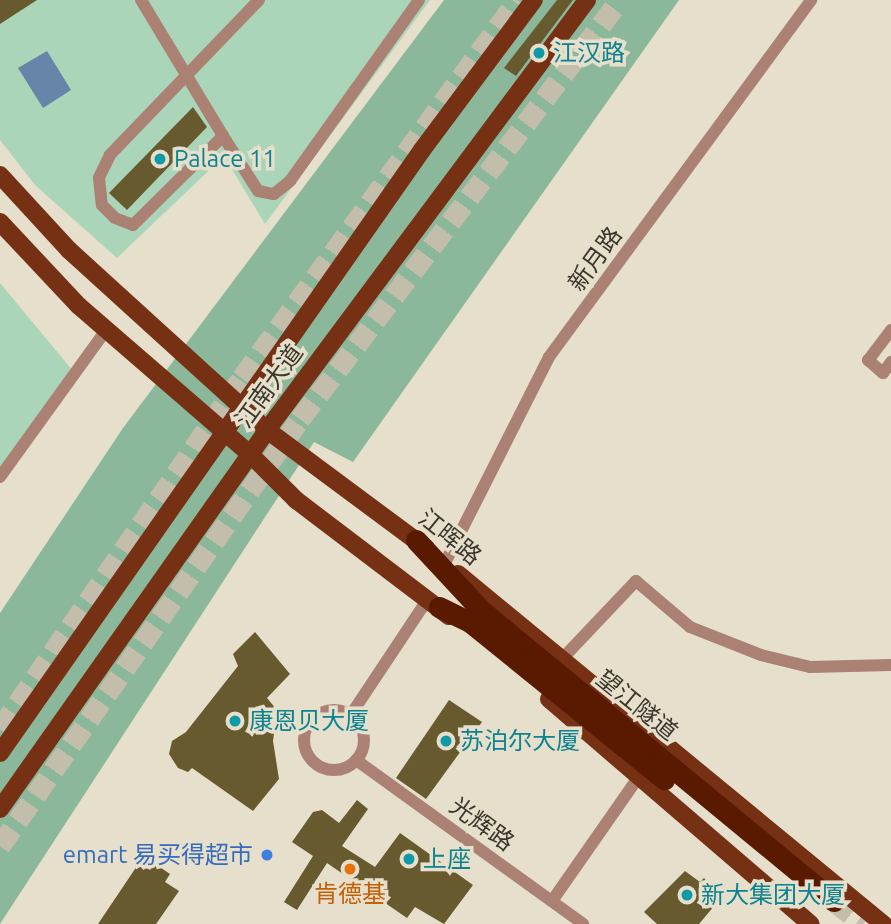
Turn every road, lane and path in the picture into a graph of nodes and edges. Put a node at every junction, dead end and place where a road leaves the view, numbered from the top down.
1 (141, 0) edge
2 (259, 0) edge
3 (419, 0) edge
4 (534, 0) edge
5 (587, 0) edge
6 (811, 0) edge
7 (190, 79) junction
8 (223, 136) junction
9 (0, 175) edge
10 (0, 222) edge
11 (106, 330) junction
12 (891, 330) edge
13 (891, 362) edge
14 (241, 405) junction
15 (267, 430) junction
16 (222, 433) junction
17 (250, 454) junction
18 (0, 477) edge
19 (416, 540) junction
20 (445, 563) junction
21 (433, 603) junction
22 (561, 660) junction
23 (891, 665) edge
24 (350, 716) junction
25 (0, 753) edge
26 (356, 760) junction
27 (640, 775) junction
28 (0, 809) edge
29 (552, 901) junction
30 (823, 912) edge
31 (583, 924) edge
32 (883, 924) edge

1 - 7 street
2 - 7 street
3 - 8 street
4 - 14 main road, 江南大道
5 - 15 main road, 江南大道
6 - 20 street, 新月路
7 - 8 street
7 - 8 street
9 - 14 main road, 江晖路
10 - 11 main road
11 - 16 main road
11 - 18 street
12 - 13 street
14 - 15 main road, 江晖路
14 - 16 main road, 江南大道
15 - 17 main road, 江南大道
15 - 19 main road, 江晖路
16 - 17 main road
16 - 25 main road, 江南大道
17 - 21 main road
17 - 28 main road, 江南大道
19 - 20 main road, 江晖路
19 - 30 highway, 望江隧道
20 - 22 main road, 江晖路
21 - 24 street
21 - 27 main road
21 - 30 highway, 望江隧道
22 - 23 street
22 - 32 main road, 江晖路
24 - 26 street
24 - 26 street
26 - 29 street, 光辉路
27 - 29 street
27 - 30 main road
29 - 31 street, 光辉路

